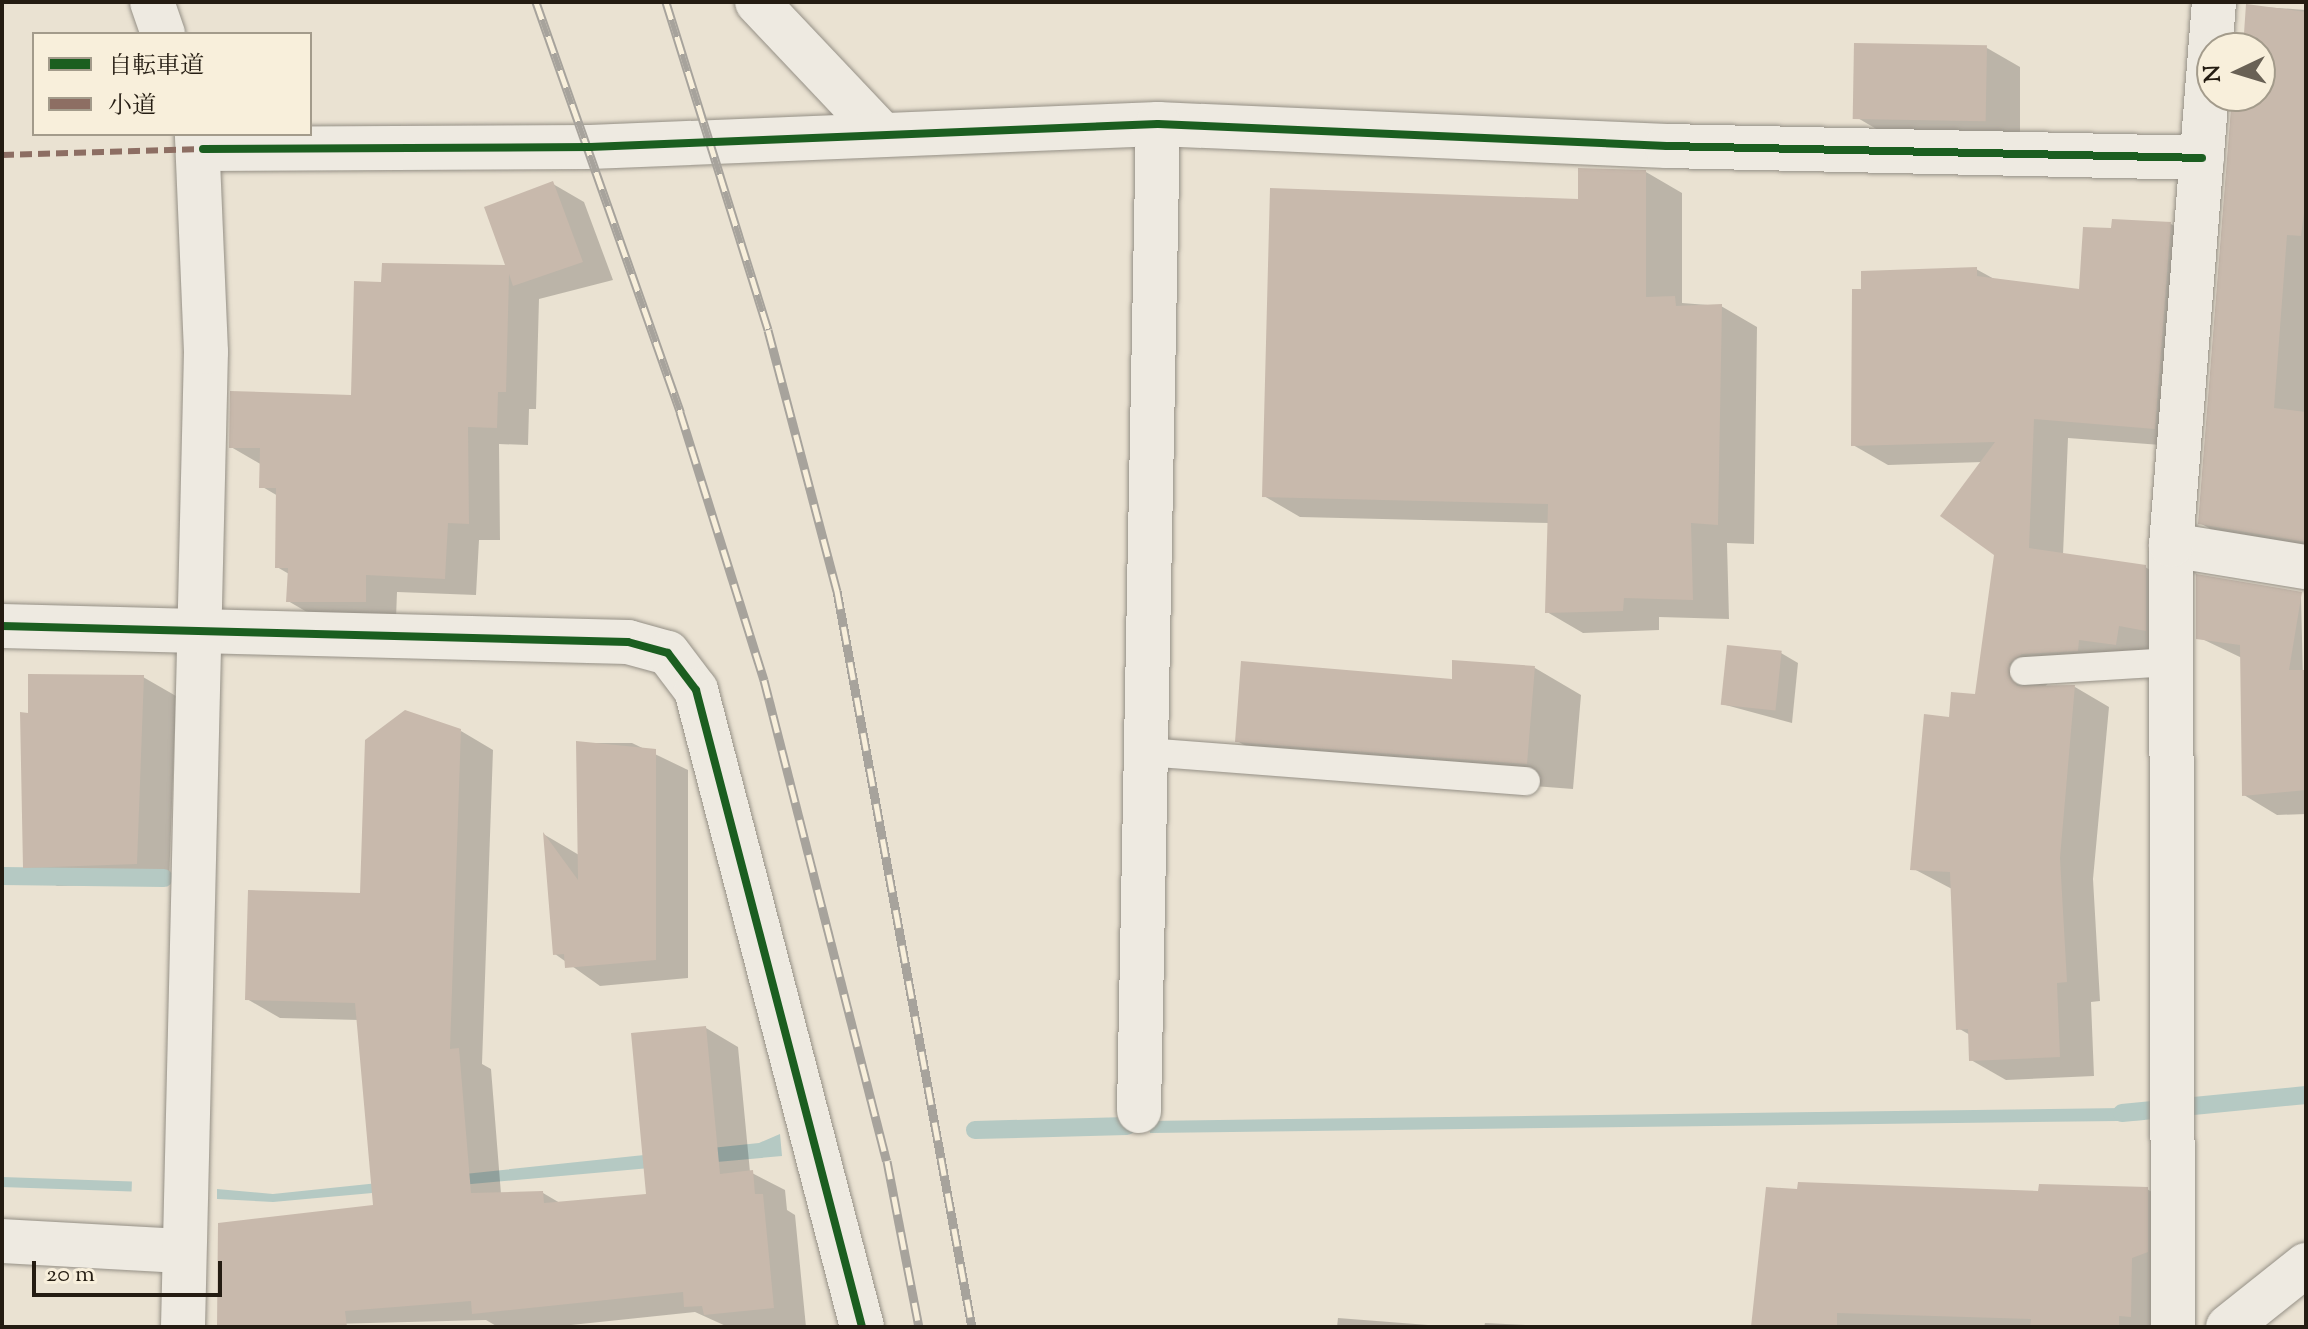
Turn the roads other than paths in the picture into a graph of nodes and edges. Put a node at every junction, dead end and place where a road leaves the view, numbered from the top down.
1 (152, 2) edge
2 (757, 2) edge
3 (2214, 2) edge
4 (162, 32) edge
5 (1158, 124) junction
6 (879, 131) junction
7 (200, 142) edge
8 (2202, 158) junction
9 (2171, 545) junction
10 (2306, 567) edge
11 (2, 626) edge
12 (201, 627) junction
13 (2170, 662) junction
14 (2024, 671) dead end
15 (1147, 752) junction
16 (1526, 781) dead end
17 (1139, 1111) dead end
18 (2, 1241) edge
19 (182, 1251) junction
20 (2306, 1265) edge
21 (183, 1327) edge
22 (856, 1327) edge
23 (862, 1327) edge
24 (2173, 1327) edge
25 (2228, 1327) edge

1 - 4 street
2 - 6 street
3 - 8 street
5 - 6 street
5 - 8 street
5 - 15 street
6 - 7 street
7 - 12 street
8 - 9 street
9 - 10 street
9 - 13 street
11 - 12 street
12 - 19 street
12 - 23 street
13 - 14 lane
13 - 24 street
15 - 16 lane
15 - 17 street
18 - 19 street
19 - 21 street
20 - 25 street
22 - 23 street

